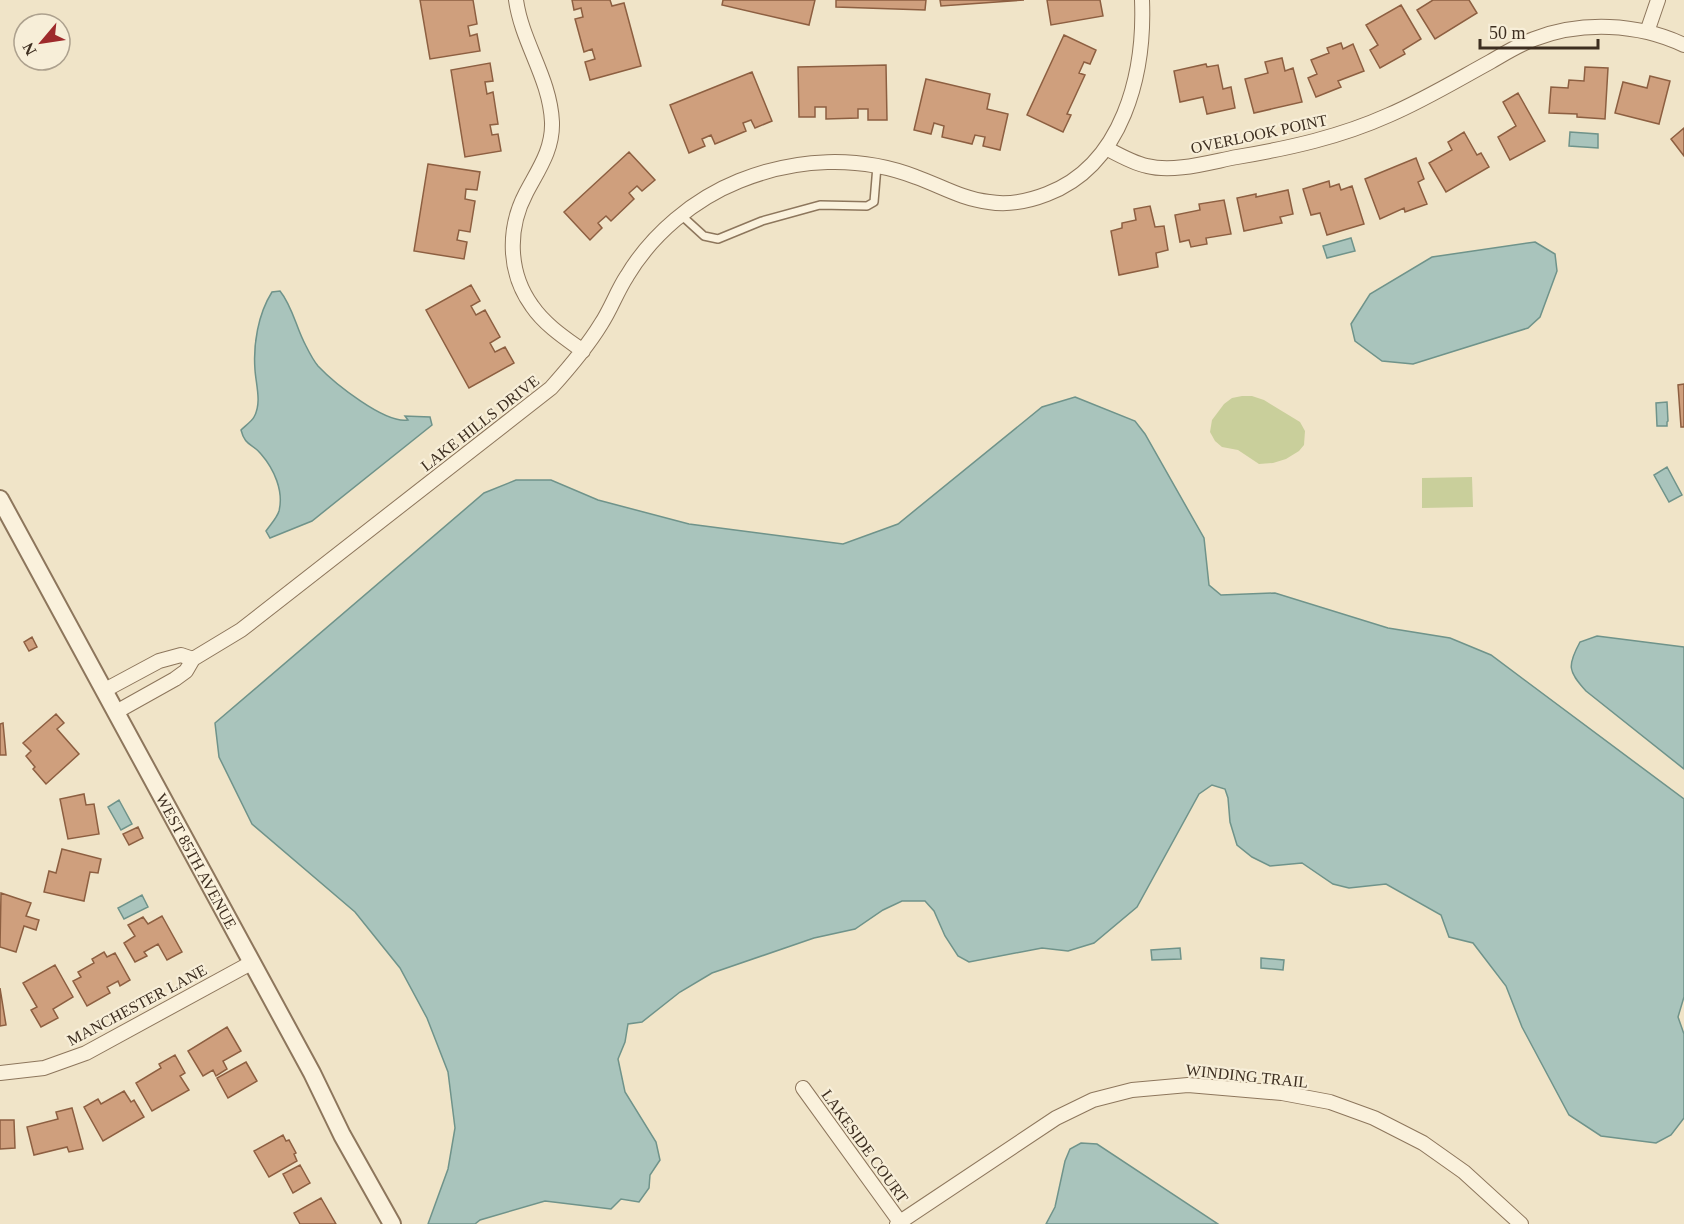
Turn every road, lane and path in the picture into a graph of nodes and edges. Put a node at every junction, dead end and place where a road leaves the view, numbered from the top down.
1 (516, 0) edge
2 (1142, 0) edge
3 (1658, 0) edge
4 (1647, 32) junction
5 (1684, 45) edge
6 (1106, 148) junction
7 (877, 166) junction
8 (681, 215) junction
9 (583, 351) junction
10 (0, 499) edge
11 (193, 659) junction
12 (105, 690) junction
13 (116, 712) junction
14 (251, 963) junction
15 (0, 1073) edge
16 (803, 1088) dead end
17 (898, 1223) edge
18 (392, 1224) edge
19 (1521, 1224) edge

1 - 9 street
2 - 6 street, LAKE HILLS DRIVE
3 - 4 street
4 - 5 street, OVERLOOK POINT
4 - 6 street, OVERLOOK POINT
6 - 7 street, LAKE HILLS DRIVE
7 - 8 street, LAKE HILLS DRIVE
7 - 8 lane
8 - 9 street, LAKE HILLS DRIVE
9 - 11 street, LAKE HILLS DRIVE
10 - 12 street, WEST 85TH AVENUE
11 - 12 street, LAKE HILLS DRIVE
11 - 13 street, LAKE HILLS DRIVE
12 - 13 street, WEST 85TH AVENUE
13 - 14 street, WEST 85TH AVENUE
14 - 15 street, MANCHESTER LANE
14 - 18 street, WEST 85TH AVENUE
16 - 17 street, LAKESIDE COURT
17 - 19 street, WINDING TRAIL

